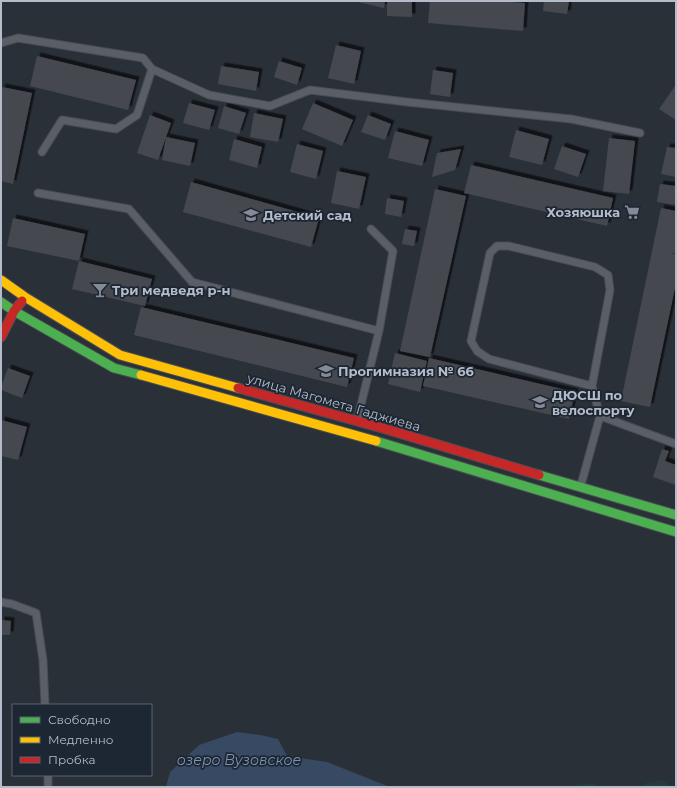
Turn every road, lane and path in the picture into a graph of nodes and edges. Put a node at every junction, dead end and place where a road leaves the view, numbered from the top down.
1 (1, 43) edge
2 (152, 69) junction
3 (640, 133) dead end
4 (42, 152) dead end
5 (38, 193) dead end
6 (371, 229) dead end
7 (1, 280) edge
8 (25, 297) junction
9 (1, 302) edge
10 (14, 311) junction
11 (379, 331) junction
12 (1, 337) edge
13 (592, 386) junction
14 (600, 416) junction
15 (356, 422) junction
16 (353, 436) junction
17 (676, 444) edge
18 (580, 487) junction
19 (575, 501) junction
20 (676, 515) edge
21 (676, 532) edge
22 (1, 602) edge
23 (45, 704) edge
24 (48, 776) edge
25 (48, 787) edge

1 - 2 lane
2 - 3 lane
2 - 4 lane
5 - 11 lane
6 - 11 lane
7 - 8 main road, улица Магомета Гаджиева
8 - 10 main road
8 - 15 main road, улица Магомета Гаджиева
9 - 10 main road, улица Магомета Гаджиева
10 - 12 main road
10 - 16 main road, улица Магомета Гаджиева
11 - 15 lane
13 - 13 lane
13 - 14 lane
14 - 17 lane
14 - 18 lane
15 - 16 lane
15 - 18 main road, улица Магомета Гаджиева
16 - 19 main road, улица Магомета Гаджиева
18 - 19 lane
18 - 20 main road, улица Магомета Гаджиева
19 - 21 main road, улица Магомета Гаджиева
22 - 23 lane
24 - 25 lane

